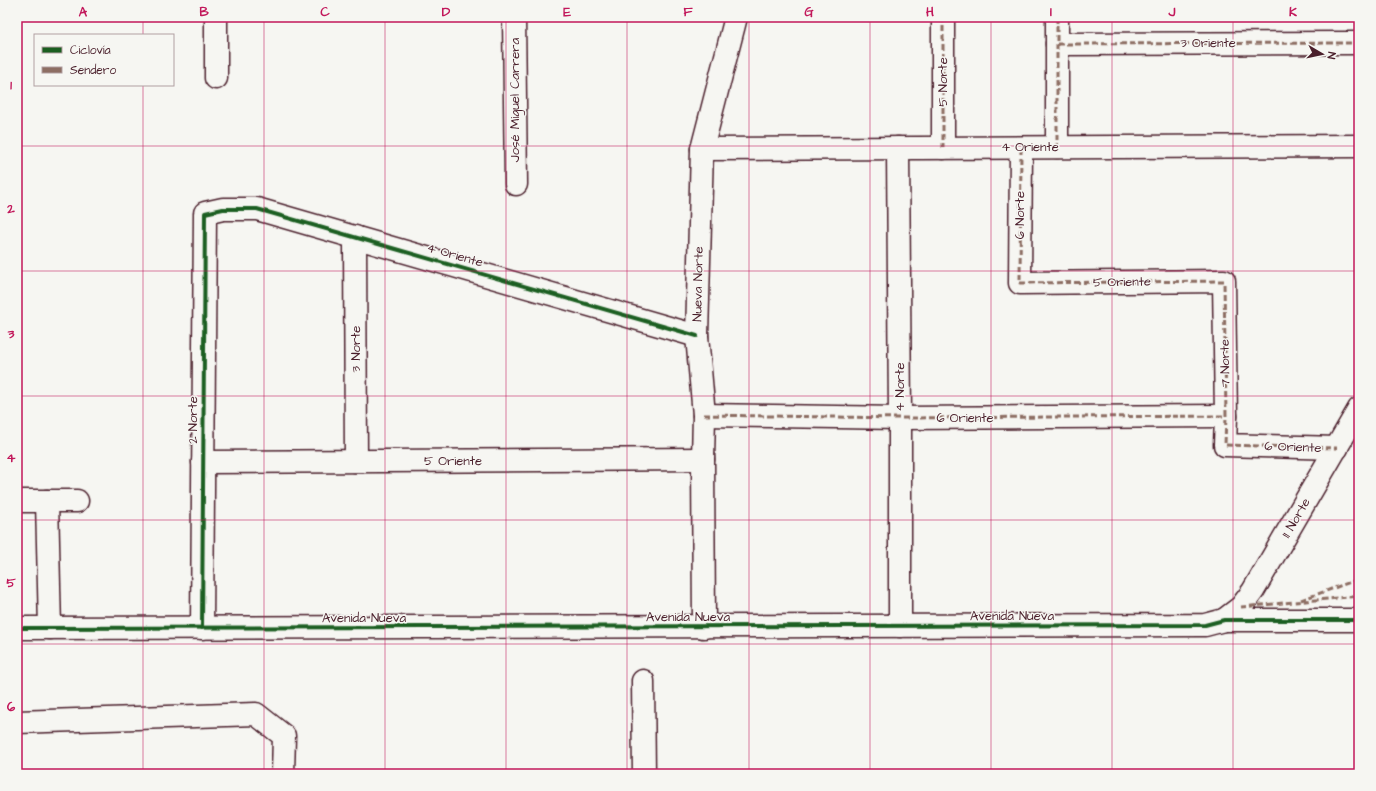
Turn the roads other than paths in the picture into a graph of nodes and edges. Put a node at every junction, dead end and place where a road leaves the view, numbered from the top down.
1 (216, 17) edge
2 (514, 17) edge
3 (736, 17) edge
4 (943, 17) edge
5 (1057, 17) edge
6 (1359, 43) edge
7 (1057, 44) junction
8 (216, 78) dead end
9 (1359, 146) edge
10 (1057, 147) junction
11 (898, 148) junction
12 (943, 148) junction
13 (1021, 148) junction
14 (702, 149) junction
15 (516, 184) dead end
16 (205, 213) joint
17 (355, 237) junction
18 (1224, 281) joint
19 (1020, 283) joint
20 (697, 336) junction
21 (1359, 409) edge
22 (704, 415) junction
23 (1226, 416) junction
24 (900, 418) junction
25 (1225, 445) joint
26 (1337, 448) junction
27 (703, 459) junction
28 (356, 461) junction
29 (203, 462) junction
30 (17, 501) edge
31 (47, 501) junction
32 (76, 501) dead end
33 (1224, 620) junction
34 (1359, 620) edge
35 (900, 626) junction
36 (704, 627) junction
37 (17, 628) edge
38 (50, 628) junction
39 (202, 628) junction
40 (643, 681) dead end
41 (17, 722) edge
42 (283, 774) edge
43 (644, 774) edge

1 - 8 street
2 - 15 street, José Miguel Carrera
3 - 14 street, Nueva Norte
4 - 12 street, 5 Norte
5 - 7 street
6 - 7 street, 3 Oriente
7 - 10 street
9 - 10 street, 4 Oriente
10 - 13 street, 4 Oriente
11 - 12 street, 4 Oriente
11 - 14 street, 4 Oriente
11 - 24 street, 4 Norte
12 - 13 street, 4 Oriente
13 - 19 street, 6 Norte
14 - 20 street, Nueva Norte
16 - 17 street, 4 Oriente
16 - 29 street, 2 Norte
17 - 20 street, 4 Oriente
17 - 28 street, 3 Norte
18 - 19 street, 5 Oriente
18 - 23 street, 7 Norte
20 - 22 street, Nueva Norte
21 - 26 street, 11 Norte
22 - 24 street, 6 Oriente
22 - 27 street, Nueva Norte
23 - 24 street, 6 Oriente
23 - 25 street, 7 Norte
24 - 35 street, 4 Norte
25 - 26 street, 6 Oriente
26 - 33 street, 11 Norte
27 - 28 street, 5 Oriente
27 - 36 street, Nueva Norte
28 - 29 street, 5 Oriente
29 - 39 street, 2 Norte
30 - 31 street
31 - 32 street
31 - 38 street
33 - 34 street, Avenida Nueva
33 - 35 street, Avenida Nueva
35 - 36 street, Avenida Nueva
36 - 39 street, Avenida Nueva
37 - 38 street, Avenida Nueva
38 - 39 street, Avenida Nueva
40 - 43 street
41 - 42 street

